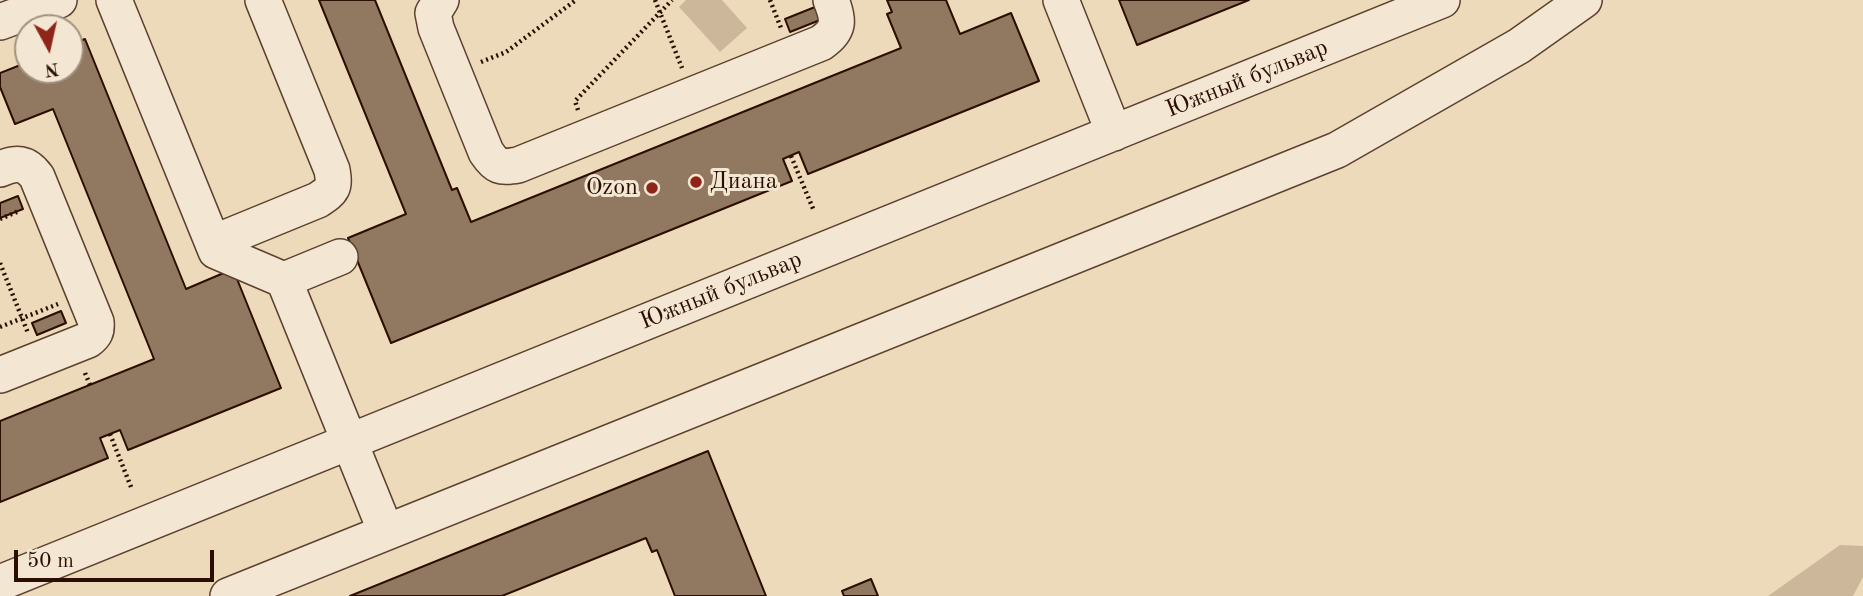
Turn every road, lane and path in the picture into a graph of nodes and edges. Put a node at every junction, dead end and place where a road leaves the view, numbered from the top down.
1 (59, 0) edge
2 (114, 0) edge
3 (263, 0) edge
4 (441, 0) edge
5 (576, 0) edge
6 (655, 0) edge
7 (672, 0) edge
8 (831, 0) edge
9 (1061, 0) edge
10 (1442, 0) edge
11 (1584, 0) edge
12 (660, 13) junction
13 (0, 23) edge
14 (454, 73) junction
15 (693, 94) junction
16 (1114, 132) junction
17 (589, 136) junction
18 (791, 156) dead end
19 (0, 169) edge
20 (814, 211) dead end
21 (213, 243) junction
22 (340, 257) dead end
23 (0, 263) edge
24 (284, 280) junction
25 (85, 293) junction
26 (22, 318) junction
27 (0, 327) edge
28 (39, 360) junction
29 (0, 375) edge
30 (110, 434) dead end
31 (349, 442) junction
32 (131, 487) dead end
33 (386, 533) junction
34 (0, 583) edge
35 (228, 596) edge

1 - 13 street
2 - 21 street
3 - 21 street
4 - 14 street
5 - 14 path
6 - 12 path
7 - 12 path
8 - 15 street
9 - 16 street
10 - 16 street, Южный бульвар
11 - 33 street
12 - 15 path
12 - 17 path
14 - 17 street
15 - 17 street
16 - 31 street, Южный бульвар
18 - 20 path
19 - 25 street
21 - 24 street
22 - 24 street
23 - 26 path
24 - 31 street
25 - 26 path
25 - 28 street
26 - 27 path
26 - 28 path
28 - 29 street
30 - 32 path
31 - 33 street
31 - 34 street, Южный бульвар
33 - 35 street

